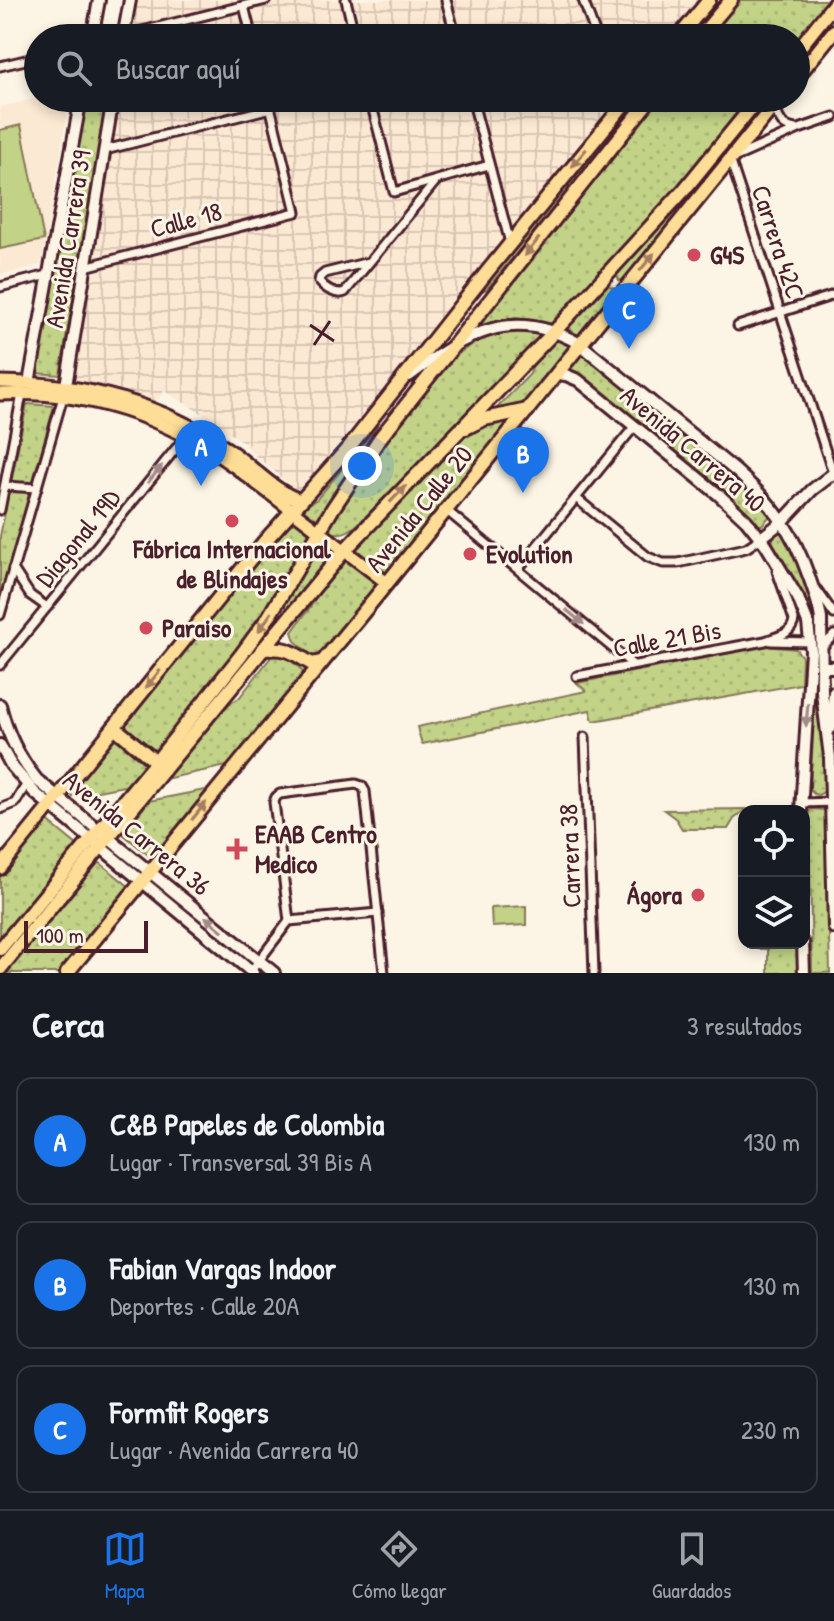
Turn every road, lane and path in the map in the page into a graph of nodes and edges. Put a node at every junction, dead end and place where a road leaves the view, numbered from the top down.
1 (99, 0) edge
2 (130, 0) edge
3 (266, 0) edge
4 (346, 0) edge
5 (446, 0) edge
6 (583, 0) edge
7 (709, 0) edge
8 (731, 0) edge
9 (834, 4) edge
10 (244, 6) junction
11 (693, 19) junction
12 (95, 24) edge
13 (124, 24) edge
14 (172, 24) edge
15 (248, 24) edge
16 (352, 24) edge
17 (452, 24) edge
18 (592, 24) edge
19 (689, 24) edge
20 (694, 24) edge
21 (710, 24) edge
22 (834, 31) edge
23 (810, 34) edge
24 (24, 60) edge
25 (810, 61) edge
26 (0, 66) edge
27 (78, 112) edge
28 (111, 112) edge
29 (255, 112) edge
30 (272, 112) edge
31 (374, 112) edge
32 (476, 112) edge
33 (614, 112) edge
34 (626, 112) edge
35 (640, 112) edge
36 (748, 112) edge
37 (769, 112) edge
38 (779, 112) edge
39 (834, 117) edge
40 (629, 125) junction
41 (799, 129) junction
42 (105, 150) junction
43 (718, 150) junction
44 (730, 159) junction
45 (489, 165) junction
46 (436, 181) junction
47 (510, 243) junction
48 (369, 262) junction
49 (85, 267) junction
50 (48, 275) junction
51 (606, 275) junction
52 (0, 287) edge
53 (625, 289) junction
54 (834, 295) edge
55 (466, 299) junction
56 (491, 299) junction
57 (780, 313) junction
58 (738, 326) dead end
59 (555, 331) junction
60 (580, 344) junction
61 (452, 348) junction
62 (556, 374) junction
63 (0, 382) edge
64 (29, 383) junction
65 (400, 383) junction
66 (64, 392) junction
67 (0, 394) edge
68 (22, 394) junction
69 (528, 410) junction
70 (634, 427) junction
71 (457, 434) junction
72 (186, 436) junction
73 (380, 438) junction
74 (833, 473) edge
75 (5, 486) junction
76 (37, 488) junction
77 (576, 498) junction
78 (297, 506) junction
79 (0, 510) edge
80 (446, 510) junction
81 (783, 521) junction
82 (319, 531) junction
83 (764, 541) junction
84 (344, 551) junction
85 (13, 569) junction
86 (518, 569) junction
87 (811, 581) junction
88 (387, 583) junction
89 (47, 607) junction
90 (0, 614) edge
91 (834, 614) edge
92 (834, 635) edge
93 (765, 641) junction
94 (811, 642) junction
95 (822, 647) junction
96 (264, 649) junction
97 (322, 662) junction
98 (0, 665) edge
99 (633, 665) junction
100 (822, 667) junction
101 (834, 667) edge
102 (577, 676) dead end
103 (834, 692) edge
104 (0, 705) edge
105 (114, 727) junction
106 (585, 737) dead end
107 (0, 745) edge
108 (829, 746) junction
109 (156, 762) junction
110 (26, 785) junction
111 (54, 801) junction
112 (833, 802) edge
113 (801, 805) edge
114 (810, 806) edge
115 (0, 809) edge
116 (100, 839) junction
117 (0, 868) edge
118 (146, 876) junction
119 (378, 913) junction
120 (289, 921) junction
121 (834, 928) edge
122 (0, 949) edge
123 (803, 949) edge
124 (259, 960) junction
125 (0, 969) edge
126 (252, 972) edge
127 (67, 973) edge
128 (274, 973) edge
129 (384, 973) edge
130 (594, 973) edge
131 (804, 973) edge

1 - 12 main road
2 - 13 main road
3 - 10 street
4 - 16 street
5 - 17 street
6 - 18 street
7 - 11 highway
8 - 21 highway
9 - 23 highway
10 - 14 street
10 - 15 street
11 - 19 highway
11 - 20 highway
22 - 25 highway
24 - 26 street
27 - 50 main road, Avenida Carrera 39
28 - 42 main road, Avenida Carrera 39
29 - 42 street
30 - 49 street, Calle 18
31 - 46 street
32 - 45 street
33 -> 47 highway
34 - 40 street
35 - 40 highway
36 - 43 highway, Avenida Calle 20
37 - 44 highway, Avenida Calle 20
38 - 41 street
39 - 41 street
40 -> 56 highway
41 - 44 street
42 - 49 main road, Avenida Carrera 39
43 - 44 street
43 - 51 highway, Avenida Calle 20
53 -> 44 highway, Avenida Calle 20
44 - 57 street, Carrera 42C
45 - 46 street
45 - 47 street
46 - 48 street
47 - 55 highway
48 - 48 street
49 - 66 main road, Avenida Carrera 39
50 - 52 street
50 - 64 main road, Avenida Carrera 39
51 - 53 highway
51 - 59 highway, Avenida Calle 20
53 - 60 highway, Avenida Calle 20
54 - 57 street
55 - 56 highway
55 - 65 highway
56 - 61 highway
57 - 58 street
57 - 74 street, Carrera 42C
59 - 60 main road, Avenida Carrera 40
59 - 61 main road, Avenida Carrera 40
59 - 71 highway, Avenida Calle 20
60 - 62 highway, Avenida Calle 20
60 - 81 main road, Avenida Carrera 40
61 - 65 main road, Avenida Carrera 40
61 - 73 highway
62 - 69 highway, Avenida Calle 20
62 - 70 main road, Avenida Carrera 40
63 - 64 main road
64 - 66 main road
65 - 73 highway
65 - 78 highway
66 - 68 main road
66 - 72 main road
66 - 76 street
66 - 78 main road
67 - 68 main road
68 - 75 street
69 - 71 highway
69 - 80 highway, Avenida Calle 20
70 - 77 street
70 - 83 main road, Avenida Carrera 40
84 -> 71 highway, Avenida Calle 20
72 - 78 main road
89 -> 72 street, Diagonal 19D
73 - 82 highway
74 - 81 main road
75 - 76 street
75 - 79 street
76 - 85 street
77 - 83 street
77 - 86 street
78 - 82 main road
78 -> 105 highway
80 - 86 street
80 - 88 highway, Avenida Calle 20
81 - 83 main road
81 - 87 main road, Avenida Carrera 40
82 - 84 main road
82 -> 109 highway
83 - 93 street, Calle 21 Bis
83 - 94 main road, Avenida Carrera 40
84 - 88 main road
84 - 96 highway, Avenida Calle 20
85 - 89 street
85 - 90 street
86 -> 99 street
87 - 91 street
87 - 95 main road, Avenida Carrera 40
88 - 97 highway, Avenida Calle 20
89 - 98 street, Diagonal 19D
92 - 95 street
93 - 94 street, Calle 21 Bis
93 - 99 street, Calle 21 Bis
94 -> 113 main road, Avenida Carrera 40
95 - 100 main road, Avenida Carrera 40
96 - 97 highway
96 - 116 highway, Avenida Calle 20
118 -> 97 highway, Avenida Calle 20
99 - 102 street, Calle 21 Bis
100 - 101 main road
100 - 108 main road, Avenida Carrera 40
103 - 108 main road
104 - 111 main road, Avenida Carrera 36
105 - 109 highway
105 - 111 highway
106 - 130 street, Carrera 38
107 - 110 main road, Avenida Carrera 36
108 - 112 main road, Avenida Carrera 40
109 - 116 highway
110 - 111 main road, Avenida Carrera 36
110 - 115 street
111 - 116 main road, Avenida Carrera 36
111 - 117 highway
112 - 114 street
112 - 121 main road, Avenida Carrera 40
116 - 118 main road, Avenida Carrera 36
116 - 122 highway
116 - 125 highway
124 -> 118 main road, Avenida Carrera 36
118 - 126 main road, Avenida Carrera 36
118 - 127 highway, Avenida Calle 20
119 - 120 street
119 - 120 street
119 - 129 street
120 - 124 street
123 - 131 main road
124 - 126 street
124 - 128 main road, Avenida Carrera 36

